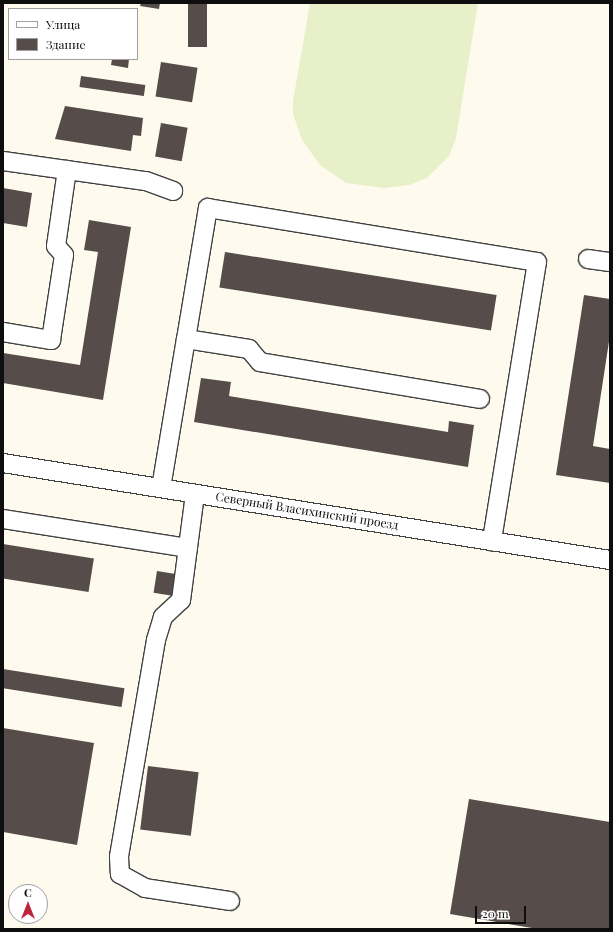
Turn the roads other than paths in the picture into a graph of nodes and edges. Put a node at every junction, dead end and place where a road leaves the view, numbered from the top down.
1 (3, 160) edge
2 (67, 170) junction
3 (173, 191) dead end
4 (588, 259) dead end
5 (610, 262) edge
6 (3, 332) edge
7 (186, 339) junction
8 (480, 399) dead end
9 (3, 462) edge
10 (161, 488) junction
11 (196, 494) junction
12 (3, 519) edge
13 (492, 541) junction
14 (188, 548) junction
15 (610, 560) edge
16 (230, 901) dead end

1 - 2 street
2 - 3 street
2 - 6 street
4 - 5 street
7 - 8 street
7 - 10 street
7 - 13 street
9 - 10 street, Северный Власихинский проезд
10 - 11 street, Северный Власихинский проезд
11 - 13 street, Северный Власихинский проезд
11 - 14 street
12 - 14 street
13 - 15 street, Северный Власихинский проезд
14 - 16 street

